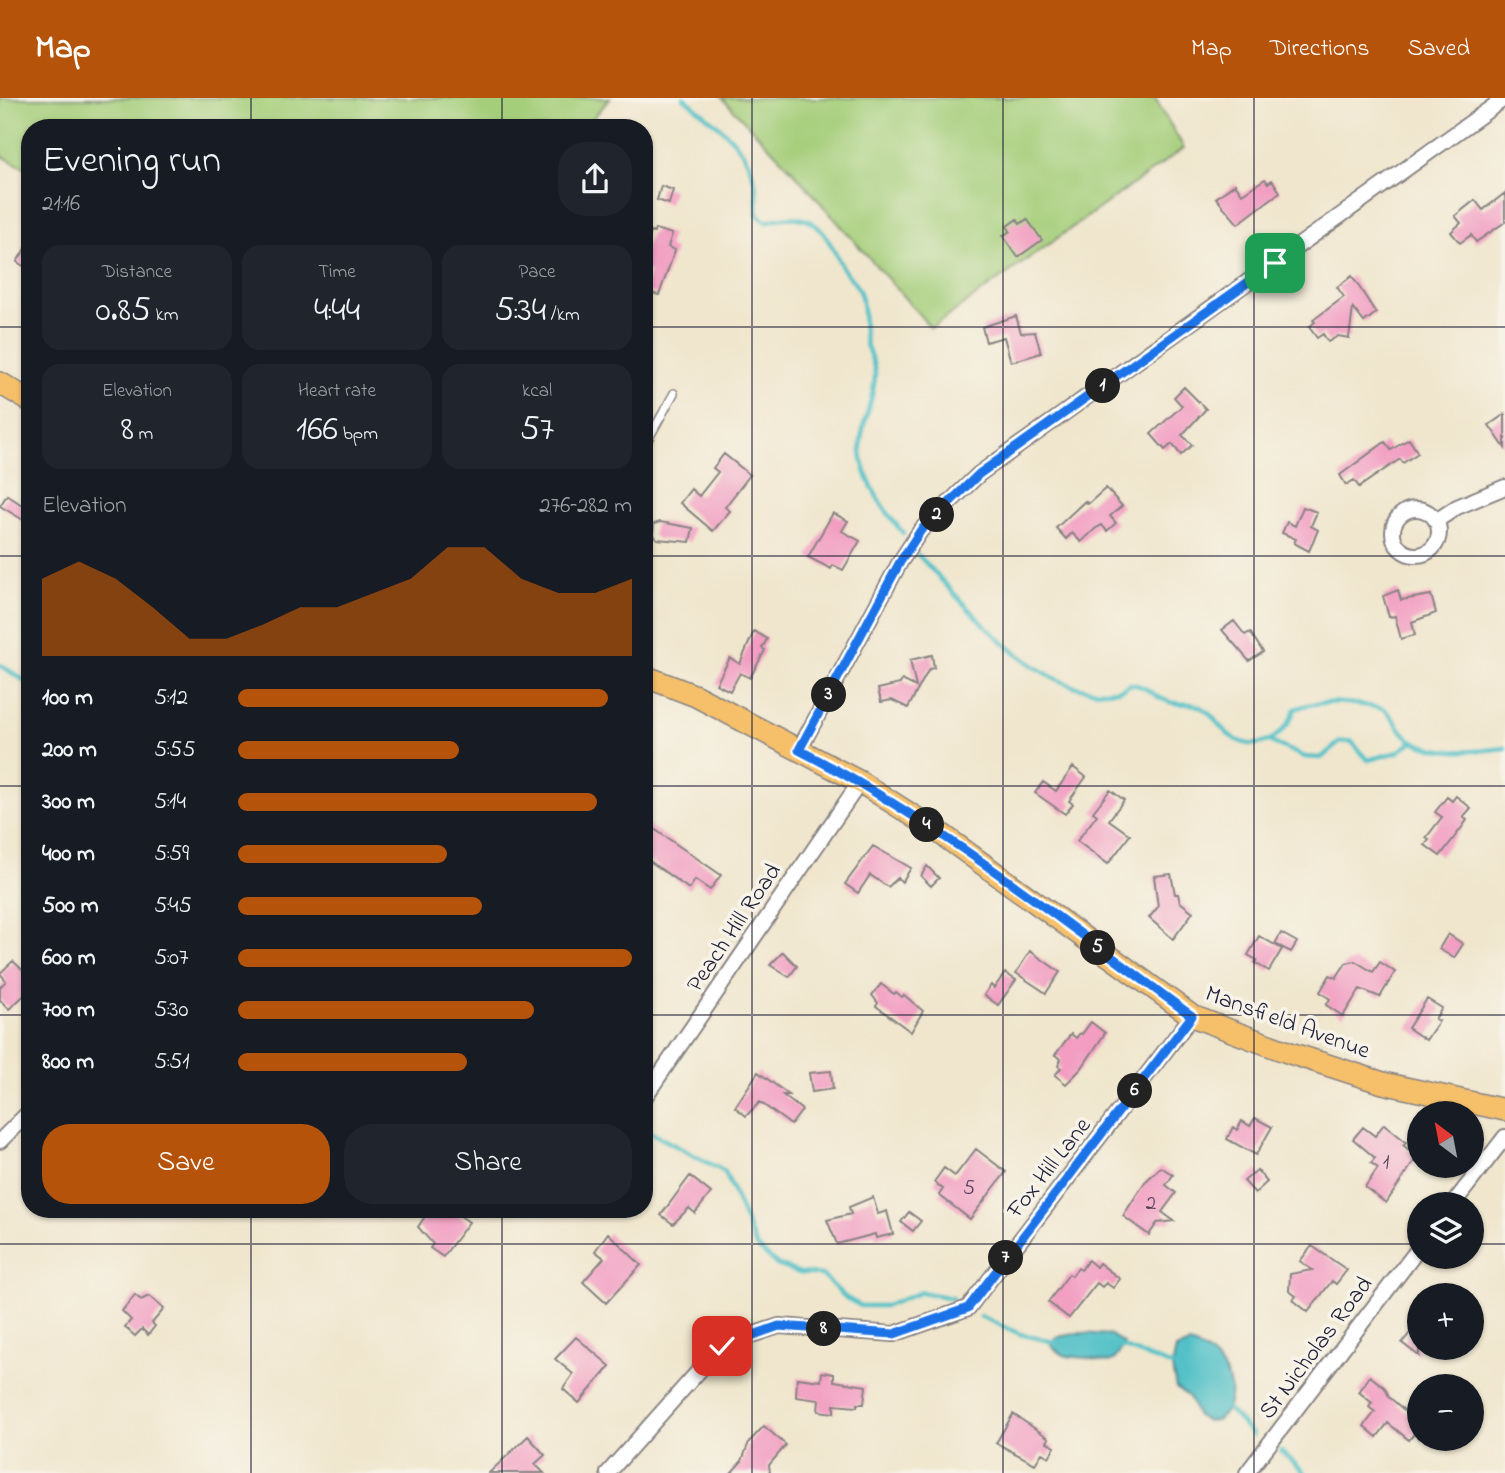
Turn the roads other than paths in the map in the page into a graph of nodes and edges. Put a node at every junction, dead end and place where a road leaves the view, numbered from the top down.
1 (1505, 98) edge
2 (0, 383) edge
3 (674, 393) dead end
4 (21, 396) edge
5 (653, 431) edge
6 (1505, 487) edge
7 (1436, 521) dead end
8 (653, 680) edge
9 (799, 750) junction
10 (860, 782) junction
11 (1192, 1016) junction
12 (653, 1085) edge
13 (1505, 1110) edge
14 (21, 1120) edge
15 (1505, 1137) edge
16 (0, 1141) edge
17 (1462, 1192) edge
18 (1407, 1264) edge
19 (608, 1473) edge
20 (1247, 1473) edge

1 - 9 street
2 - 4 main road
3 - 5 lane
6 - 7 street
8 - 9 main road, Mansfield Avenue
9 - 10 main road, Mansfield Avenue
10 - 11 main road, Mansfield Avenue
10 - 12 street, Peach Hill Road
11 - 13 main road, Mansfield Avenue
11 - 19 street, Fox Hill Lane
14 - 16 street
15 - 17 street
18 - 20 street, St Nicholas Road

